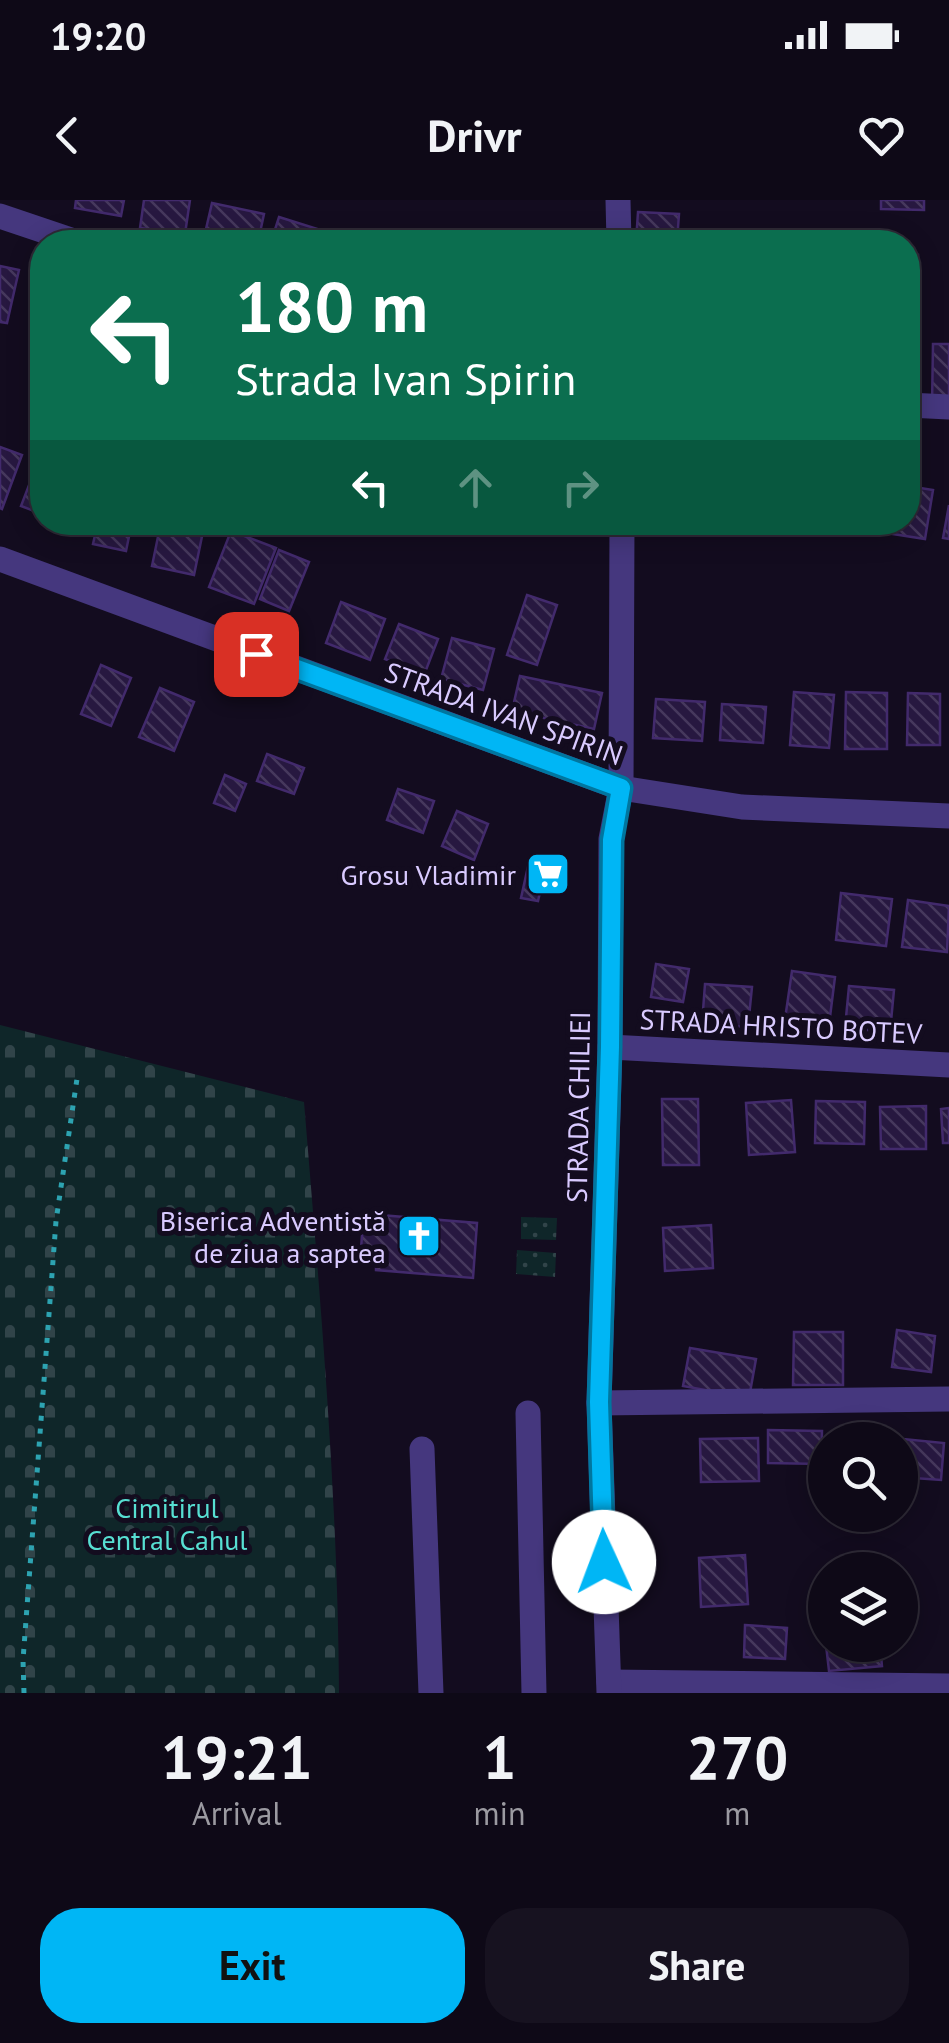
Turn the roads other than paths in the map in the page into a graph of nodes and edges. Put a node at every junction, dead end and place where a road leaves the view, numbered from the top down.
1 (618, 200) edge
2 (0, 216) edge
3 (42, 230) edge
4 (619, 230) edge
5 (920, 406) edge
6 (949, 407) edge
7 (622, 535) edge
8 (0, 559) edge
9 (621, 788) junction
10 (949, 816) edge
11 (610, 1047) junction
12 (949, 1065) edge
13 (949, 1399) edge
14 (599, 1402) junction
15 (528, 1413) dead end
16 (422, 1449) dead end
17 (949, 1686) edge
18 (609, 1688) edge
19 (431, 1693) edge
20 (534, 1693) edge

1 - 4 street
2 - 3 street
5 - 6 street
7 - 9 street, STRADA CHILIEI
8 - 9 street, STRADA IVAN SPIRIN
9 - 10 street, STRADA IVAN SPIRIN
9 - 11 street, STRADA CHILIEI
11 - 12 street, STRADA HRISTO BOTEV
11 - 14 street, STRADA CHILIEI
13 - 14 street
14 - 18 street, STRADA CHILIEI
15 - 20 street
16 - 19 street
17 - 18 street

